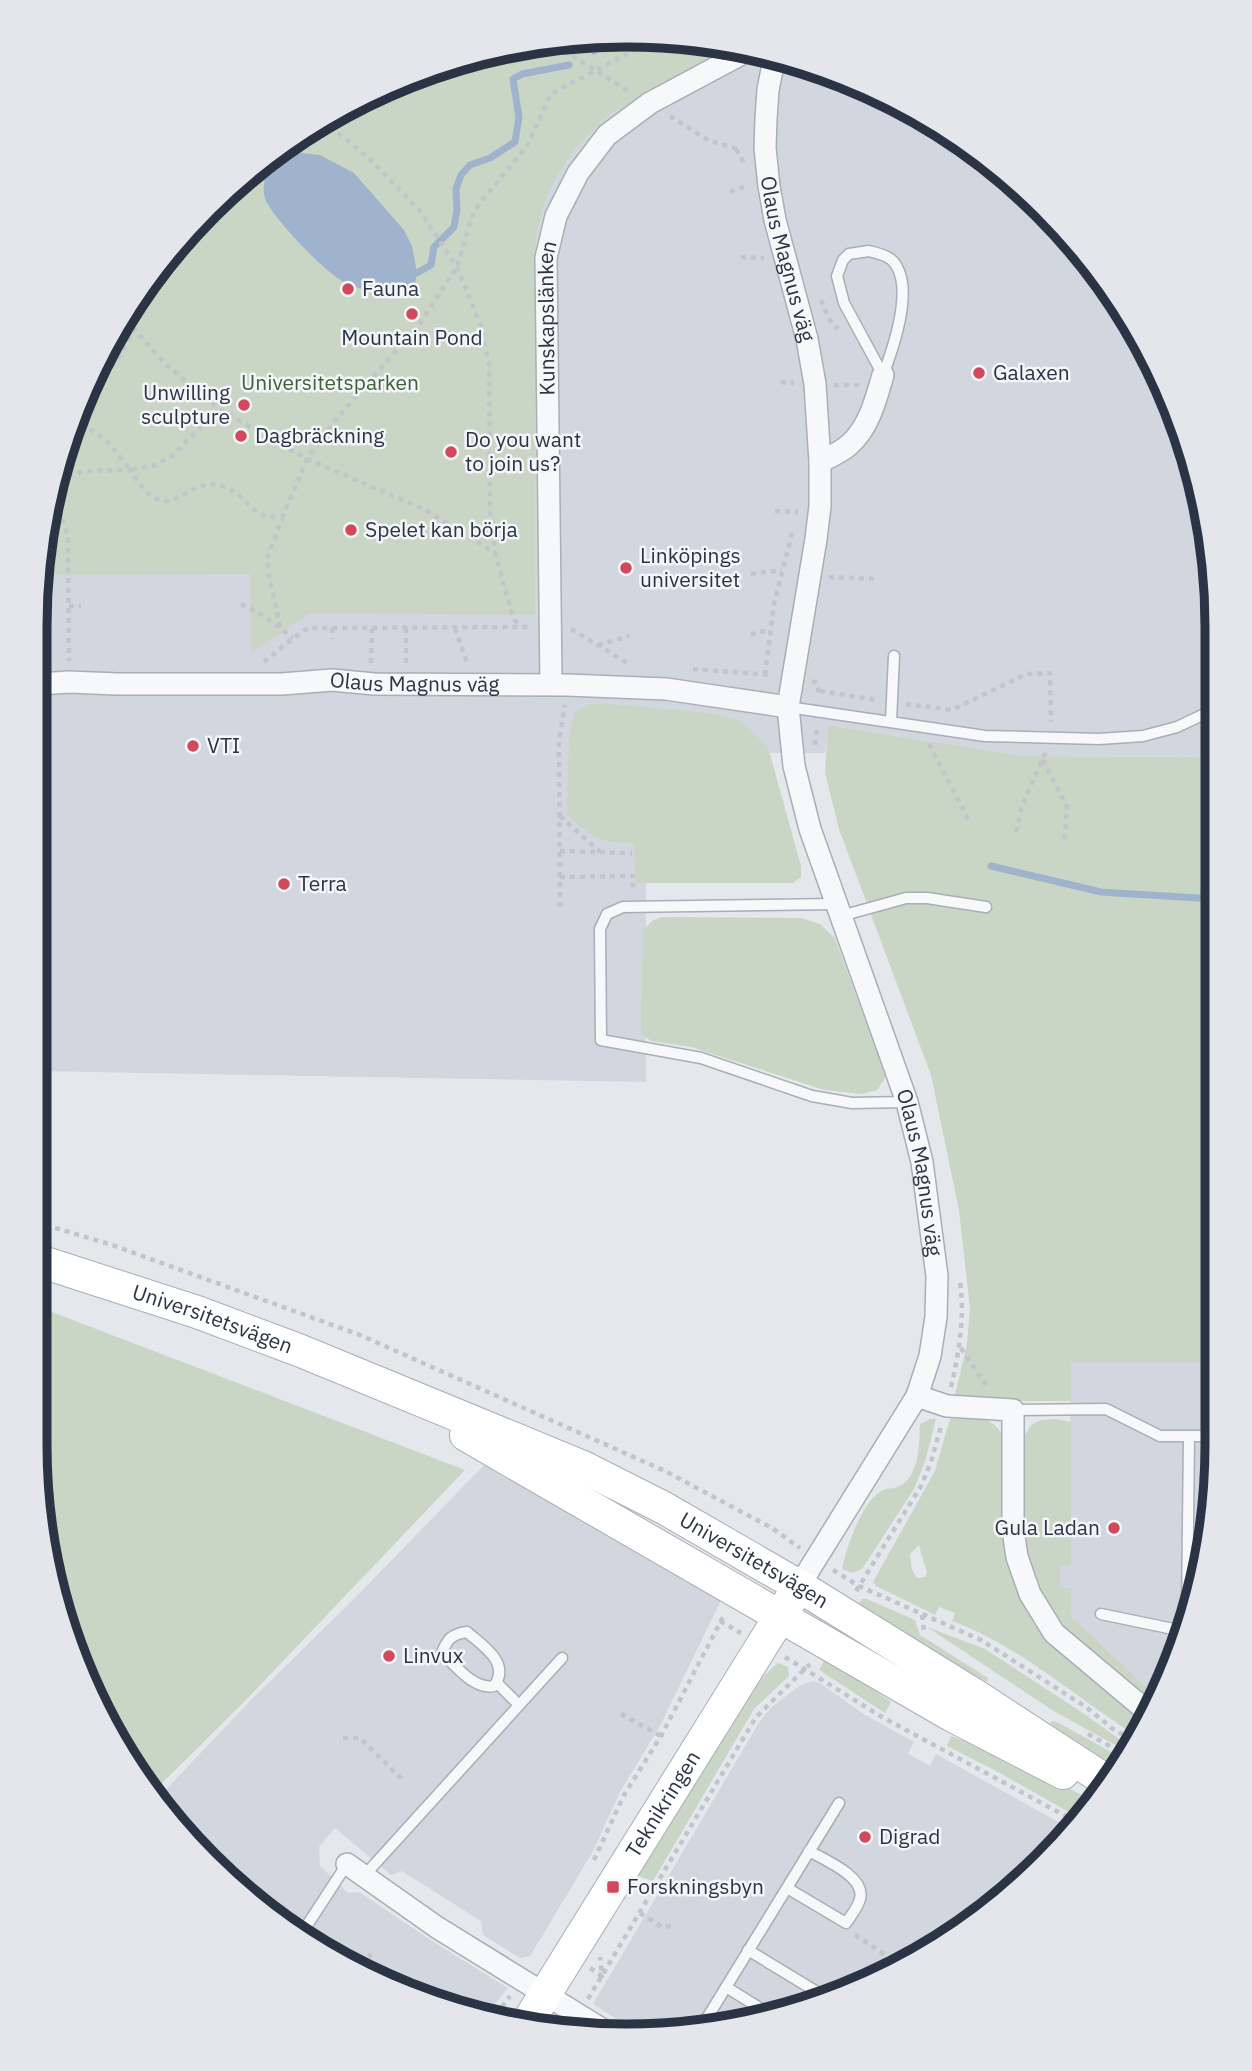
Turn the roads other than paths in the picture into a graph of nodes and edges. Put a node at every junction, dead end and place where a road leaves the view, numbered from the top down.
1 (735, 57) edge
2 (773, 66) edge
3 (883, 375) junction
4 (820, 462) junction
5 (894, 656) dead end
6 (47, 683) edge
7 (559, 685) junction
8 (788, 707) junction
9 (1205, 714) edge
10 (891, 721) junction
11 (986, 907) dead end
12 (839, 910) junction
13 (907, 1102) junction
14 (47, 1265) edge
15 (377, 1383) junction
16 (917, 1396) junction
17 (1008, 1410) junction
18 (1189, 1436) junction
19 (1205, 1436) edge
20 (1187, 1585) edge
21 (799, 1586) junction
22 (1101, 1614) dead end
23 (781, 1617) junction
24 (1175, 1629) edge
25 (562, 1658) dead end
26 (497, 1683) junction
27 (519, 1705) junction
28 (1142, 1707) edge
29 (1100, 1777) edge
30 (1092, 1788) edge
31 (839, 1803) dead end
32 (809, 1851) junction
33 (355, 1870) junction
34 (787, 1888) junction
35 (307, 1928) edge
36 (748, 1950) junction
37 (534, 1987) junction
38 (726, 1987) junction
39 (816, 1991) edge
40 (760, 2008) edge
41 (530, 2016) edge
42 (707, 2018) edge
43 (592, 2023) edge

1 - 7 street, Kunskapslänken
2 - 4 street, Olaus Magnus väg
3 - 3 lane
3 - 4 street
4 - 8 street, Olaus Magnus väg
5 - 10 lane
6 - 7 street, Olaus Magnus väg
7 - 8 street, Olaus Magnus väg
8 - 10 lane, Olaus Magnus väg
8 - 12 street, Olaus Magnus väg
9 - 10 lane, Olaus Magnus väg
11 - 12 lane
12 - 13 street, Olaus Magnus väg
12 - 13 lane
13 - 16 street, Olaus Magnus väg
14 - 15 main road, Universitetsvägen
15 - 21 main road, Universitetsvägen
15 - 23 main road, Universitetsvägen
16 - 17 street
16 - 21 street, Olaus Magnus väg
17 - 18 lane
17 - 28 street
18 - 19 lane
18 - 20 lane
21 - 23 main road, Olaus Magnus väg
21 - 29 main road, Universitetsvägen
22 - 24 lane
23 - 30 main road, Universitetsvägen
23 - 37 main road, Teknikringen
25 - 27 lane
26 - 26 lane
26 - 27 lane
27 - 33 lane
31 - 32 lane
32 - 34 lane
32 - 34 lane
33 - 35 lane
33 - 37 street
34 - 36 lane
36 - 38 lane
36 - 39 lane
37 - 41 main road, Teknikringen
37 - 43 street
38 - 40 lane
38 - 42 lane

